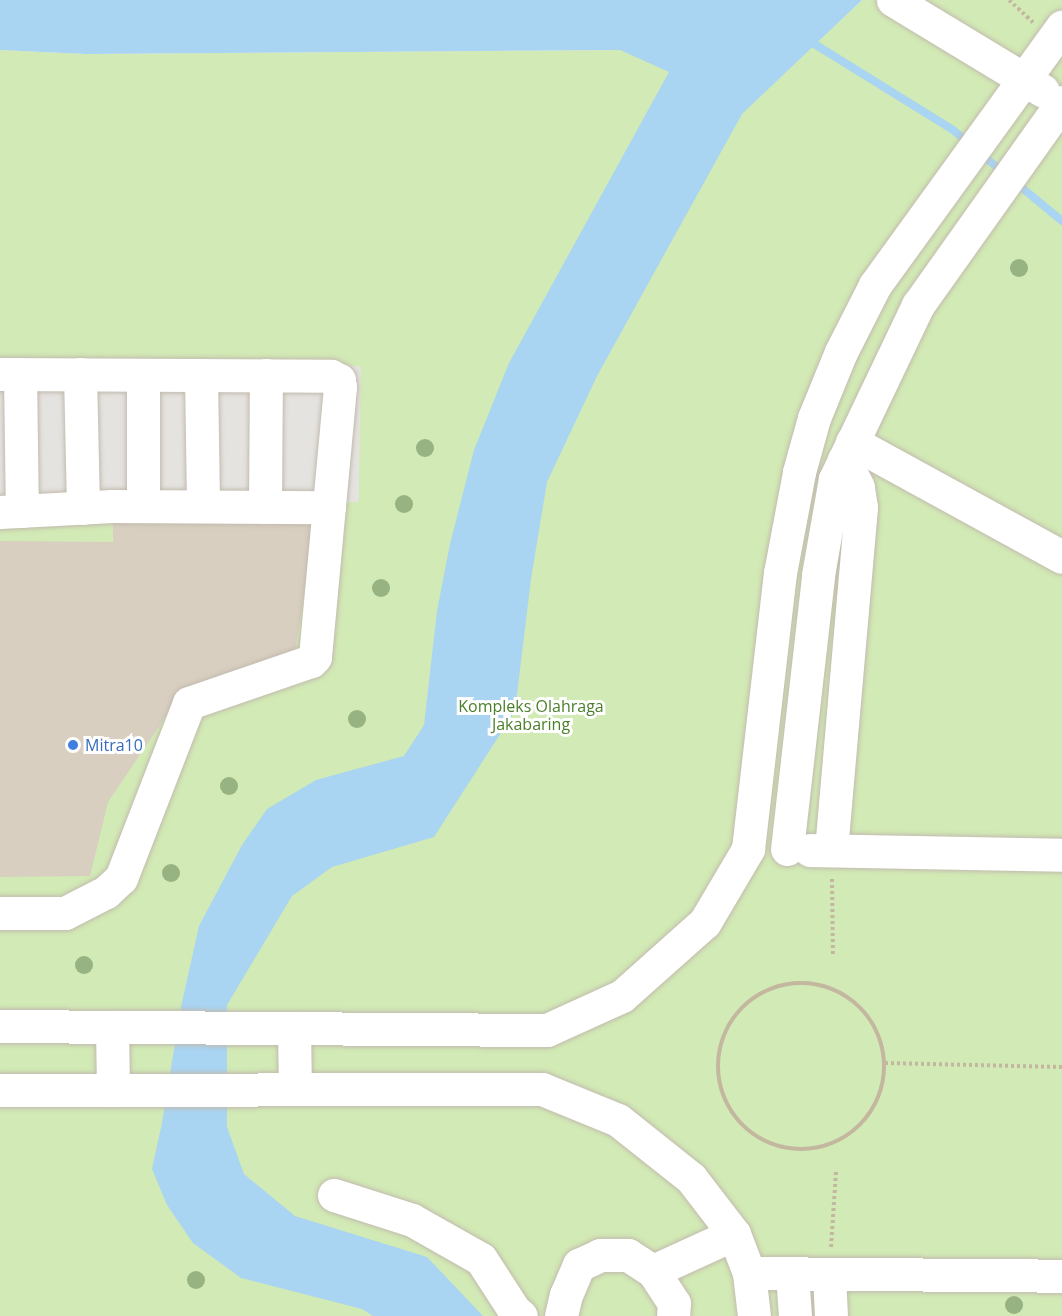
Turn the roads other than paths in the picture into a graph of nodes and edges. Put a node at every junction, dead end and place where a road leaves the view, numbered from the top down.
1 (893, 0) edge
2 (1062, 27) edge
3 (1025, 80) junction
4 (1062, 102) edge
5 (922, 219) junction
6 (960, 246) junction
7 (10, 374) edge
8 (81, 374) junction
9 (143, 375) junction
10 (201, 375) junction
11 (266, 375) junction
12 (848, 451) junction
13 (143, 506) junction
14 (203, 506) junction
15 (265, 507) junction
16 (329, 507) junction
17 (83, 508) junction
18 (11, 511) edge
19 (1062, 557) edge
20 (748, 849) junction
21 (787, 849) junction
22 (831, 850) junction
23 (1062, 855) edge
24 (0, 913) edge
25 (0, 1026) edge
26 (118, 1027) junction
27 (294, 1028) junction
28 (0, 1090) edge
29 (121, 1090) junction
30 (280, 1090) junction
31 (334, 1195) dead end
32 (734, 1234) junction
33 (653, 1271) junction
34 (749, 1273) junction
35 (792, 1274) junction
36 (829, 1274) junction
37 (1062, 1276) edge
38 (521, 1316) edge
39 (561, 1316) edge
40 (673, 1316) edge
41 (754, 1316) edge
42 (795, 1316) edge
43 (831, 1316) edge

1 - 3 street
2 - 3 street
3 - 4 street
3 - 5 street
4 - 6 street
5 - 6 street
5 - 20 street
6 - 12 street
7 - 8 street
7 - 18 street
8 - 9 street
8 - 17 street
9 - 10 street
9 - 13 street
10 - 11 street
10 - 14 street
11 - 15 street
11 - 16 street
12 - 19 street
12 - 21 street
12 - 22 street
13 - 14 street
13 - 17 street
14 - 15 street
15 - 16 street
16 - 24 street
17 - 18 street
20 - 21 street
20 - 27 street
21 - 22 street
22 - 23 street
25 - 26 street
26 - 27 street
26 - 29 street
27 - 30 street
28 - 29 street
29 - 30 street
30 - 32 street
31 - 38 street
32 - 33 street
32 - 34 street
33 - 39 street
33 - 40 street
34 - 35 street
34 - 41 street
35 - 36 street
35 - 42 street
36 - 37 street
36 - 43 street

